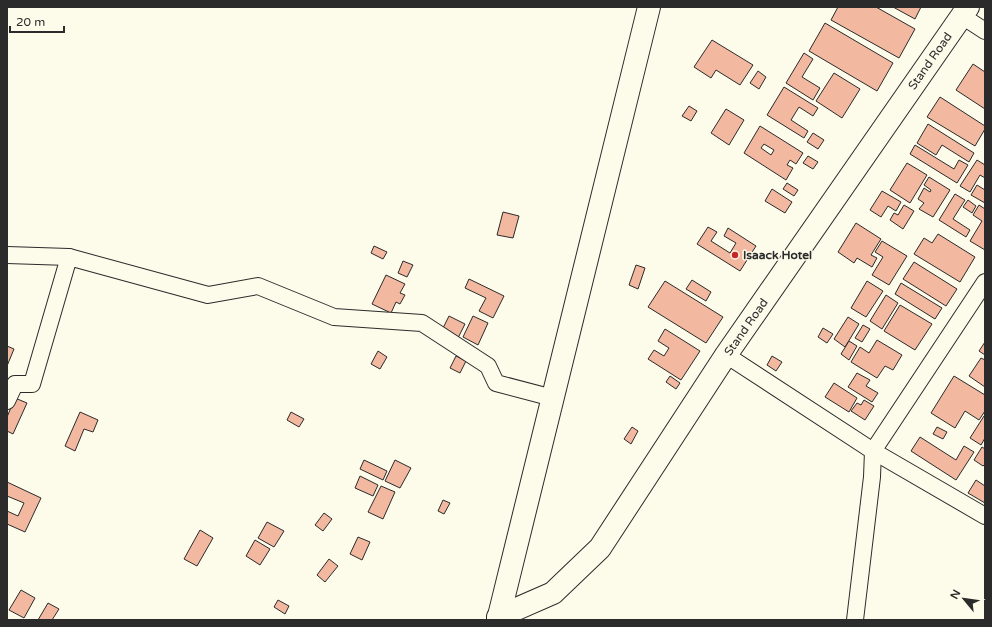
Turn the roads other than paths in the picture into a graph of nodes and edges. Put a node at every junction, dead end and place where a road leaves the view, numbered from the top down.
1 (648, 7) edge
2 (965, 12) edge
3 (985, 31) edge
4 (7, 255) edge
5 (69, 257) junction
6 (985, 282) edge
7 (726, 356) junction
8 (552, 398) junction
9 (7, 401) edge
10 (873, 451) junction
11 (985, 516) edge
12 (498, 619) edge
13 (855, 620) edge

1 - 8 main road
2 - 3 street
2 - 7 main road, Stand Road
4 - 5 street
5 - 8 street
5 - 9 street
6 - 10 street
7 - 10 street
7 - 12 main road, Stand Road
8 - 12 main road
10 - 11 street
10 - 13 street

